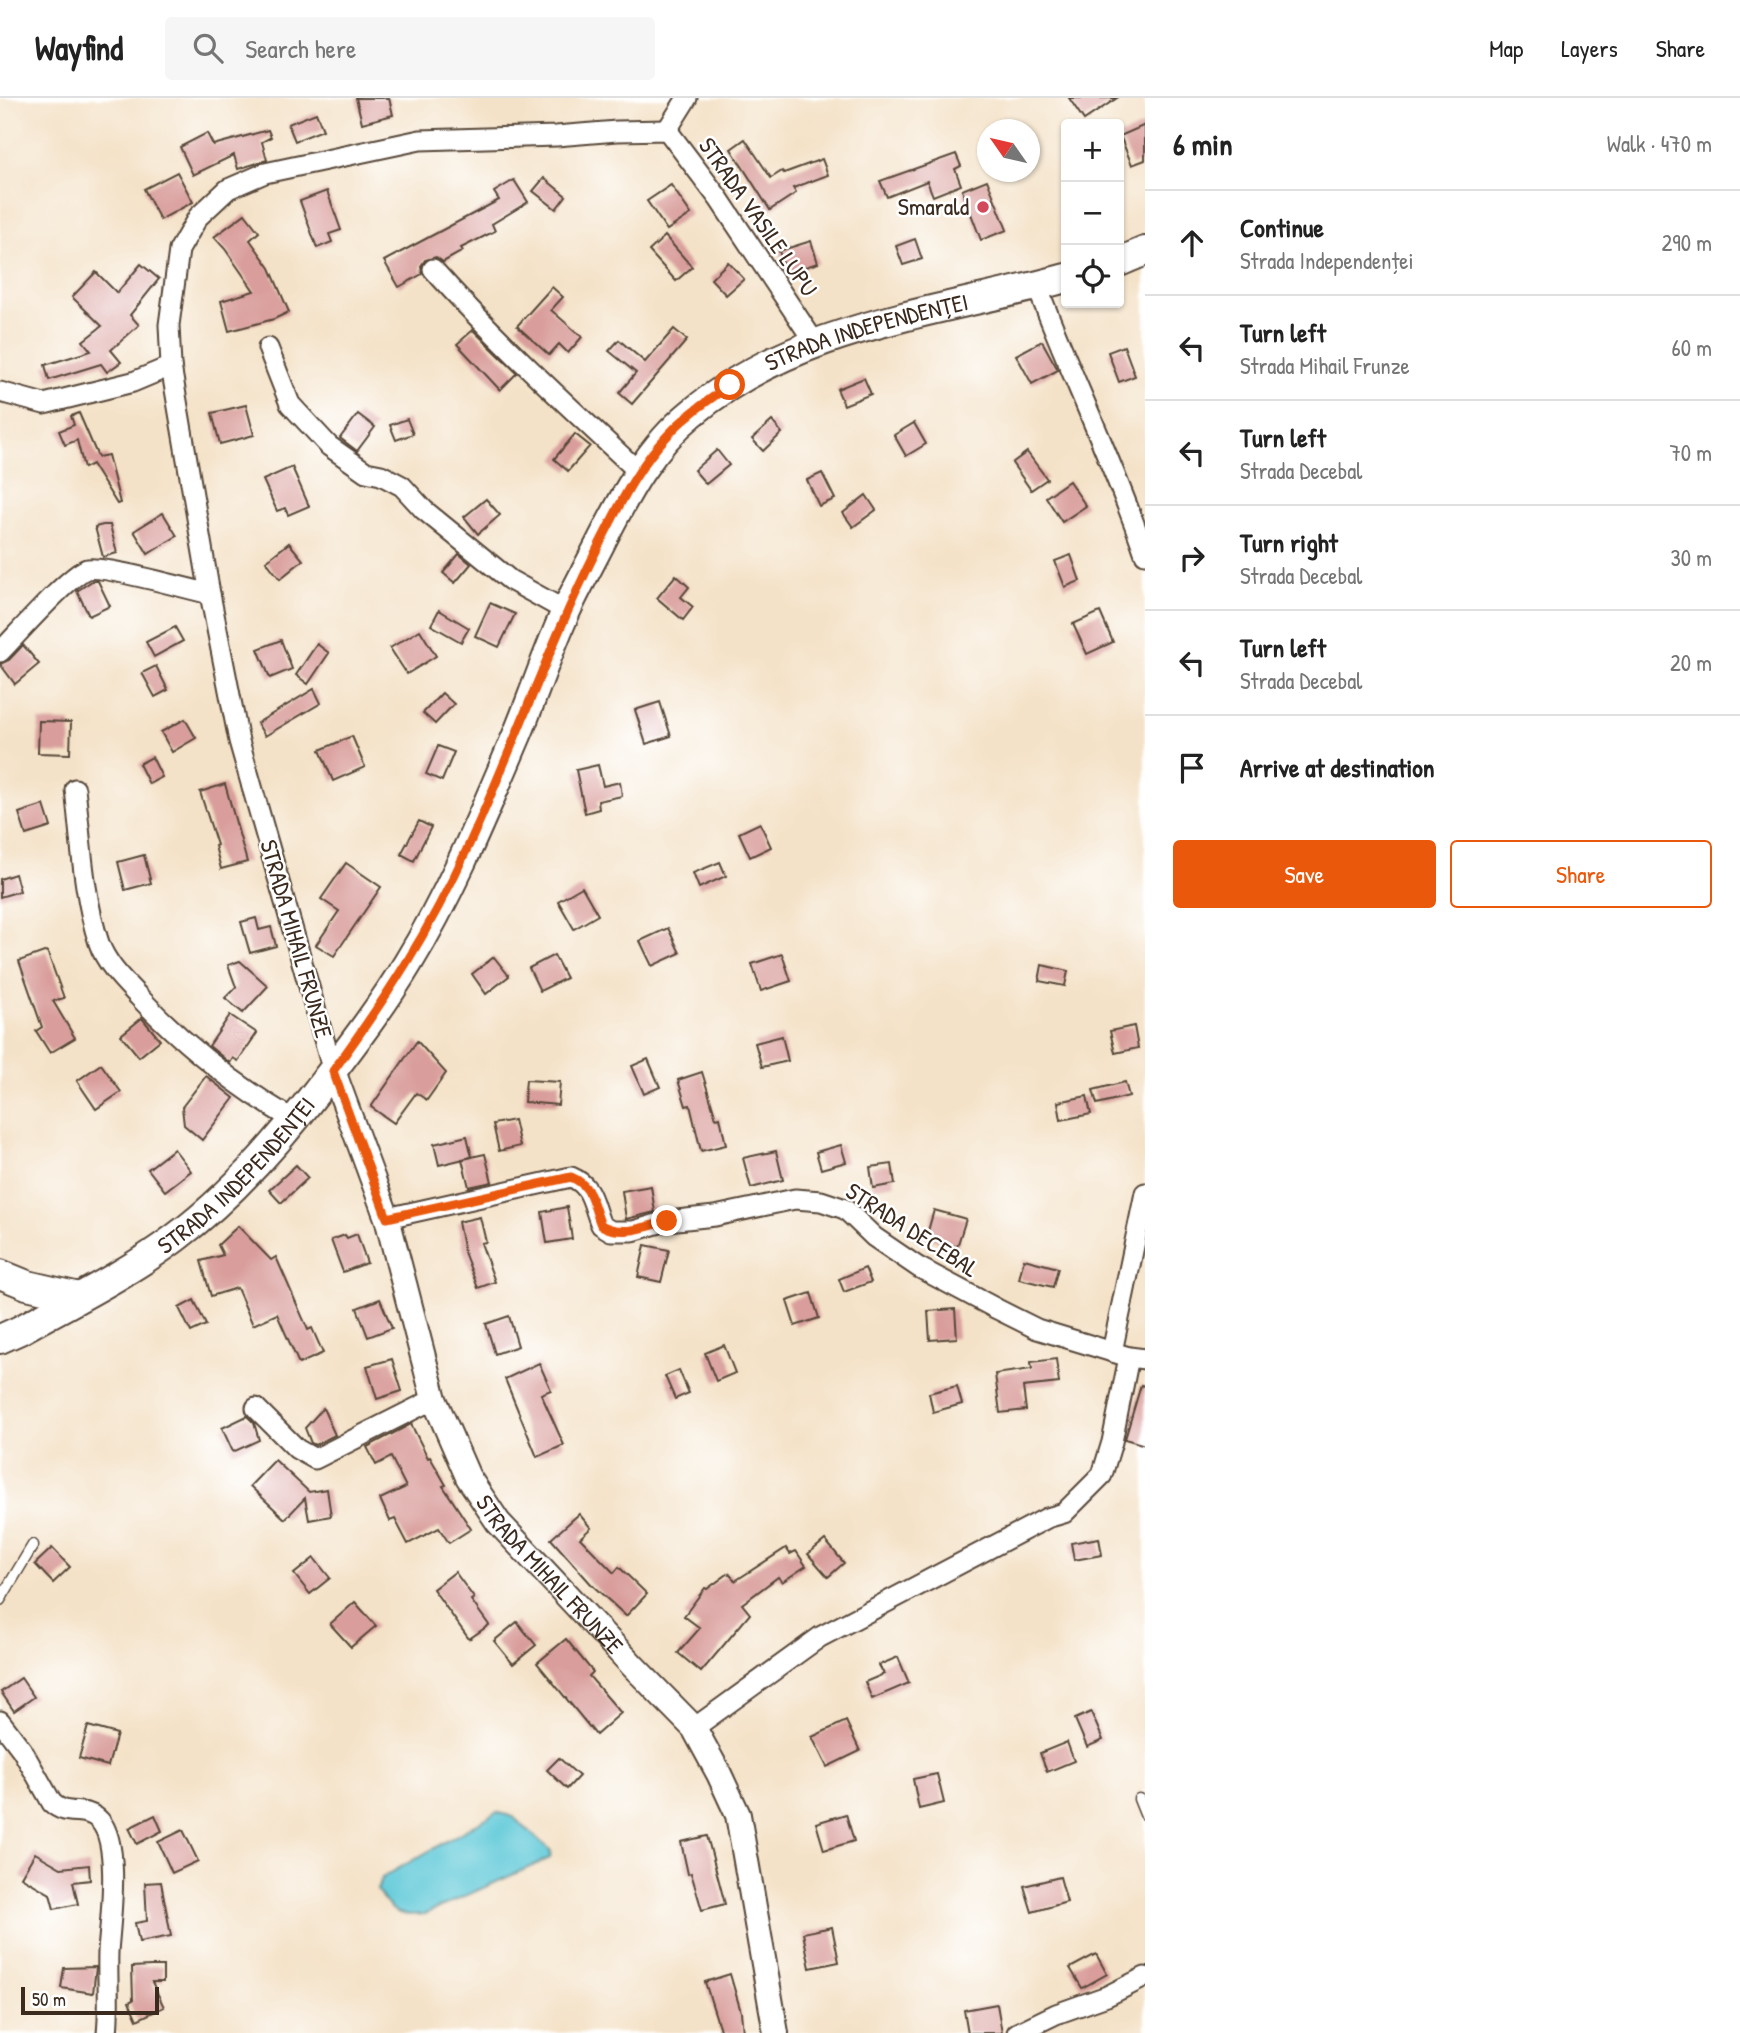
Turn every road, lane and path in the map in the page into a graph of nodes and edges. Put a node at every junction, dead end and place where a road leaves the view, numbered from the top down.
1 (687, 98) edge
2 (667, 131) junction
3 (1145, 251) edge
4 (1124, 260) edge
5 (433, 269) dead end
6 (1061, 279) edge
7 (1037, 286) junction
8 (815, 342) junction
9 (268, 348) dead end
10 (171, 366) junction
11 (0, 392) edge
12 (639, 472) junction
13 (1145, 554) edge
14 (210, 594) junction
15 (566, 611) junction
16 (0, 652) edge
17 (75, 789) dead end
18 (333, 1071) junction
19 (295, 1121) junction
20 (1145, 1193) edge
21 (387, 1218) junction
22 (0, 1274) edge
23 (79, 1297) junction
24 (0, 1339) edge
25 (1129, 1356) edge
26 (434, 1399) junction
27 (256, 1408) dead end
28 (33, 1545) dead end
29 (0, 1600) edge
30 (0, 1721) edge
31 (694, 1728) junction
32 (1139, 1799) dead end
33 (1145, 1814) edge
34 (1145, 1977) edge
35 (107, 2033) edge
36 (776, 2033) edge
37 (1017, 2033) edge

1 - 2 street
2 - 8 street, STRADA VASILE LUPU
2 - 10 street, STRADA VASILE LUPU
3 - 4 main road
5 - 12 street
6 - 7 main road, STRADA INDEPENDENȚEI
7 - 8 main road, STRADA INDEPENDENȚEI
7 - 13 street
8 - 12 main road, STRADA INDEPENDENȚEI
9 - 15 street
10 - 11 street
10 - 14 street, STRADA MIHAIL FRUNZE
12 - 15 main road, STRADA INDEPENDENȚEI
14 - 16 street
14 - 18 street, STRADA MIHAIL FRUNZE
15 - 18 main road, STRADA INDEPENDENȚEI
17 - 19 street
18 - 19 main road, STRADA INDEPENDENȚEI
18 - 21 street, STRADA MIHAIL FRUNZE
19 - 23 main road, STRADA INDEPENDENȚEI
20 - 25 street
21 - 25 street, STRADA DECEBAL
21 - 26 street, STRADA MIHAIL FRUNZE
22 - 23 main road
23 - 24 main road, STRADA INDEPENDENȚEI
25 - 31 street
26 - 27 street
26 - 31 street, STRADA MIHAIL FRUNZE
28 - 29 lane
30 - 35 street
31 - 36 street, STRADA MIHAIL FRUNZE
32 - 33 lane
34 - 37 street

